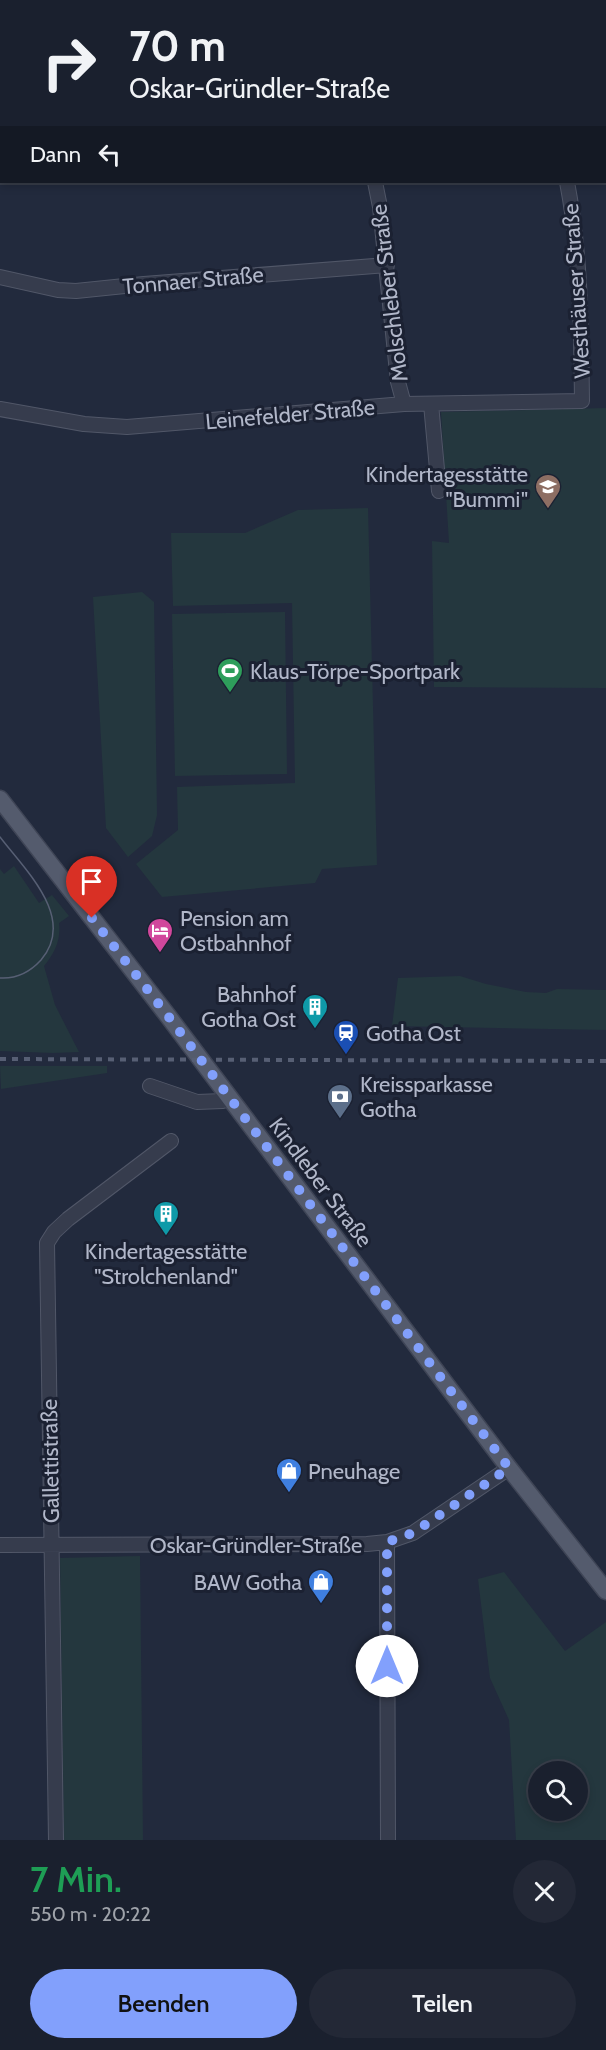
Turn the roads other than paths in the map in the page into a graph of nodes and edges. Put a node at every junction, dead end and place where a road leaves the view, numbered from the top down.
1 (375, 183) edge
2 (567, 183) edge
3 (387, 265) junction
4 (0, 278) edge
5 (582, 401) joint
6 (404, 404) junction
7 (431, 404) junction
8 (0, 409) edge
9 (439, 490) dead end
10 (0, 799) edge
11 (150, 1086) dead end
12 (223, 1101) dead end
13 (171, 1141) dead end
14 (509, 1468) junction
15 (387, 1542) junction
16 (0, 1545) edge
17 (52, 1545) junction
18 (606, 1591) edge
19 (56, 1840) edge
20 (388, 1840) edge

1 - 3 street, Molschleber Straße
2 - 5 street, Westhäuser Straße
3 - 4 street, Tonnaer Straße
3 - 6 street, Molschleber Straße
5 - 7 street, Leinefelder Straße
6 - 7 street, Leinefelder Straße
6 - 8 street, Leinefelder Straße
7 - 9 street
10 - 14 main road, Kindleber Straße
11 - 12 street
13 - 17 street, Gallettistraße
14 - 15 street, Oskar-Gründler-Straße
14 - 18 main road, Kindleber Straße
15 - 17 street, Oskar-Gründler-Straße
15 - 20 street
16 - 17 street, Oskar-Gründler-Straße
17 - 19 street, Gallettistraße

